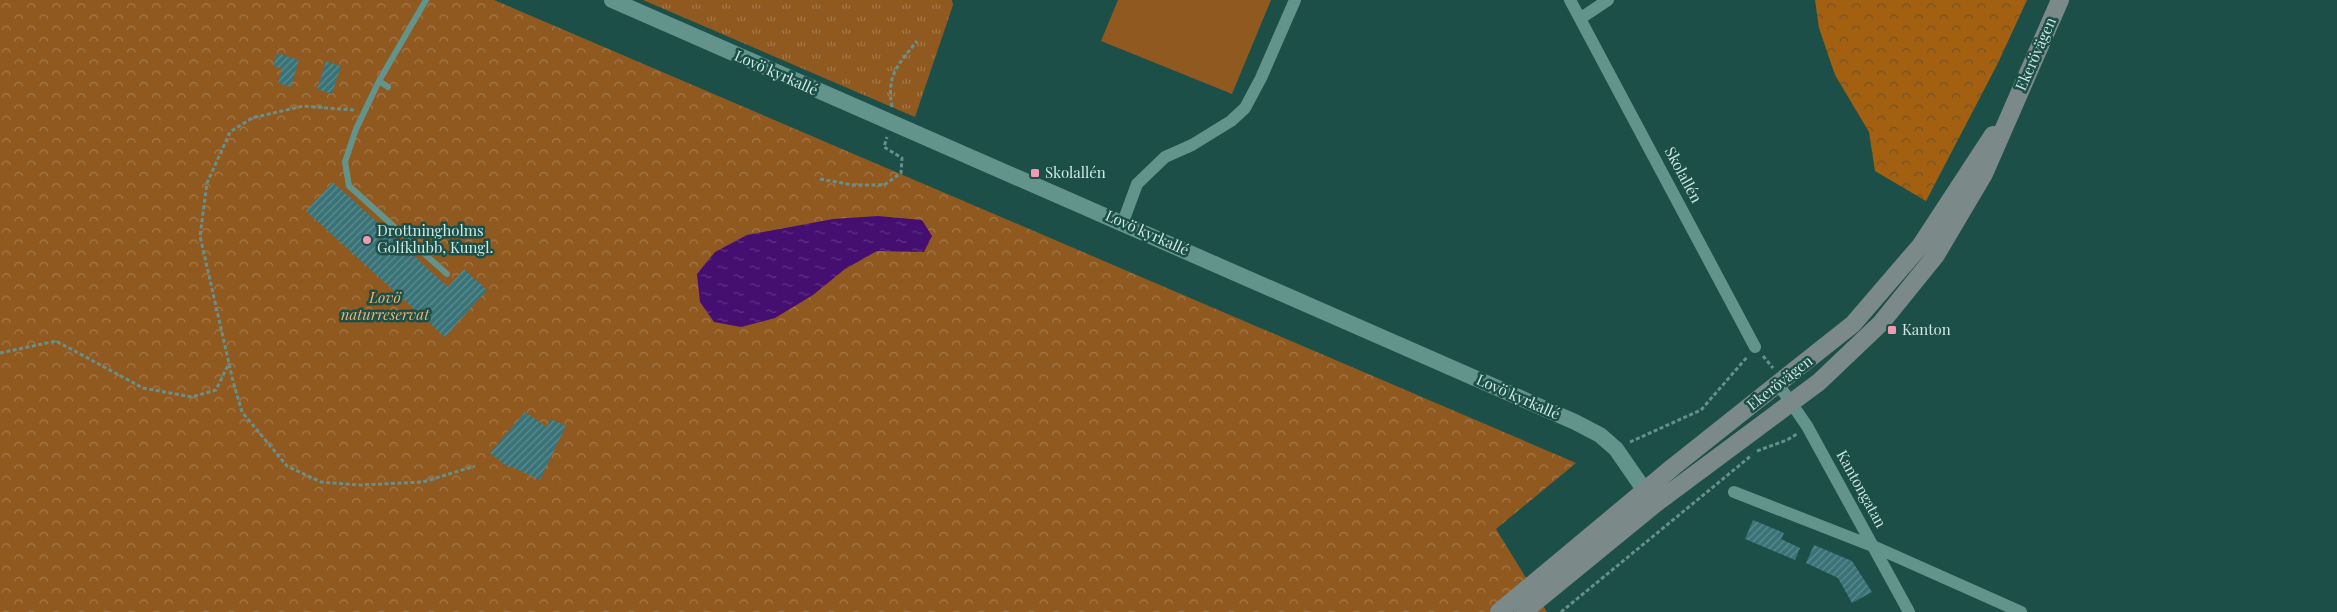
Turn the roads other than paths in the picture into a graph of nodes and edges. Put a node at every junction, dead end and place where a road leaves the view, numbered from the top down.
1 (426, 0) edge
2 (612, 0) edge
3 (1295, 0) edge
4 (1570, 0) edge
5 (1608, 0) edge
6 (2060, 0) edge
7 (1581, 18) junction
8 (379, 81) junction
9 (388, 87) dead end
10 (2012, 108) junction
11 (1123, 222) junction
12 (447, 274) dead end
13 (1755, 347) road end
14 (1780, 376) junction
15 (1790, 403) junction
16 (1734, 492) dead end
17 (1650, 498) junction
18 (1875, 548) junction
19 (1499, 612) edge
20 (1523, 612) edge
21 (1909, 612) edge
22 (2021, 612) edge

1 - 8 lane
2 - 11 street, Lovö kyrkallé
3 - 11 street
4 - 7 street, Skolallén
5 - 7 street
6 - 10 main road, Ekerövägen
7 - 13 street, Skolallén
8 - 9 lane
8 - 12 lane
10 - 14 main road, Ekerövägen
10 - 15 main road, Ekerövägen
11 - 17 street, Lovö kyrkallé
14 - 15 street, Kantongatan
14 - 17 main road, Ekerövägen
15 - 17 main road, Ekerövägen
15 - 18 street, Kantongatan
16 - 18 street
17 - 19 main road, Ekerövägen
17 - 20 main road, Ekerövägen
18 - 21 street, Kantongatan
18 - 22 street

